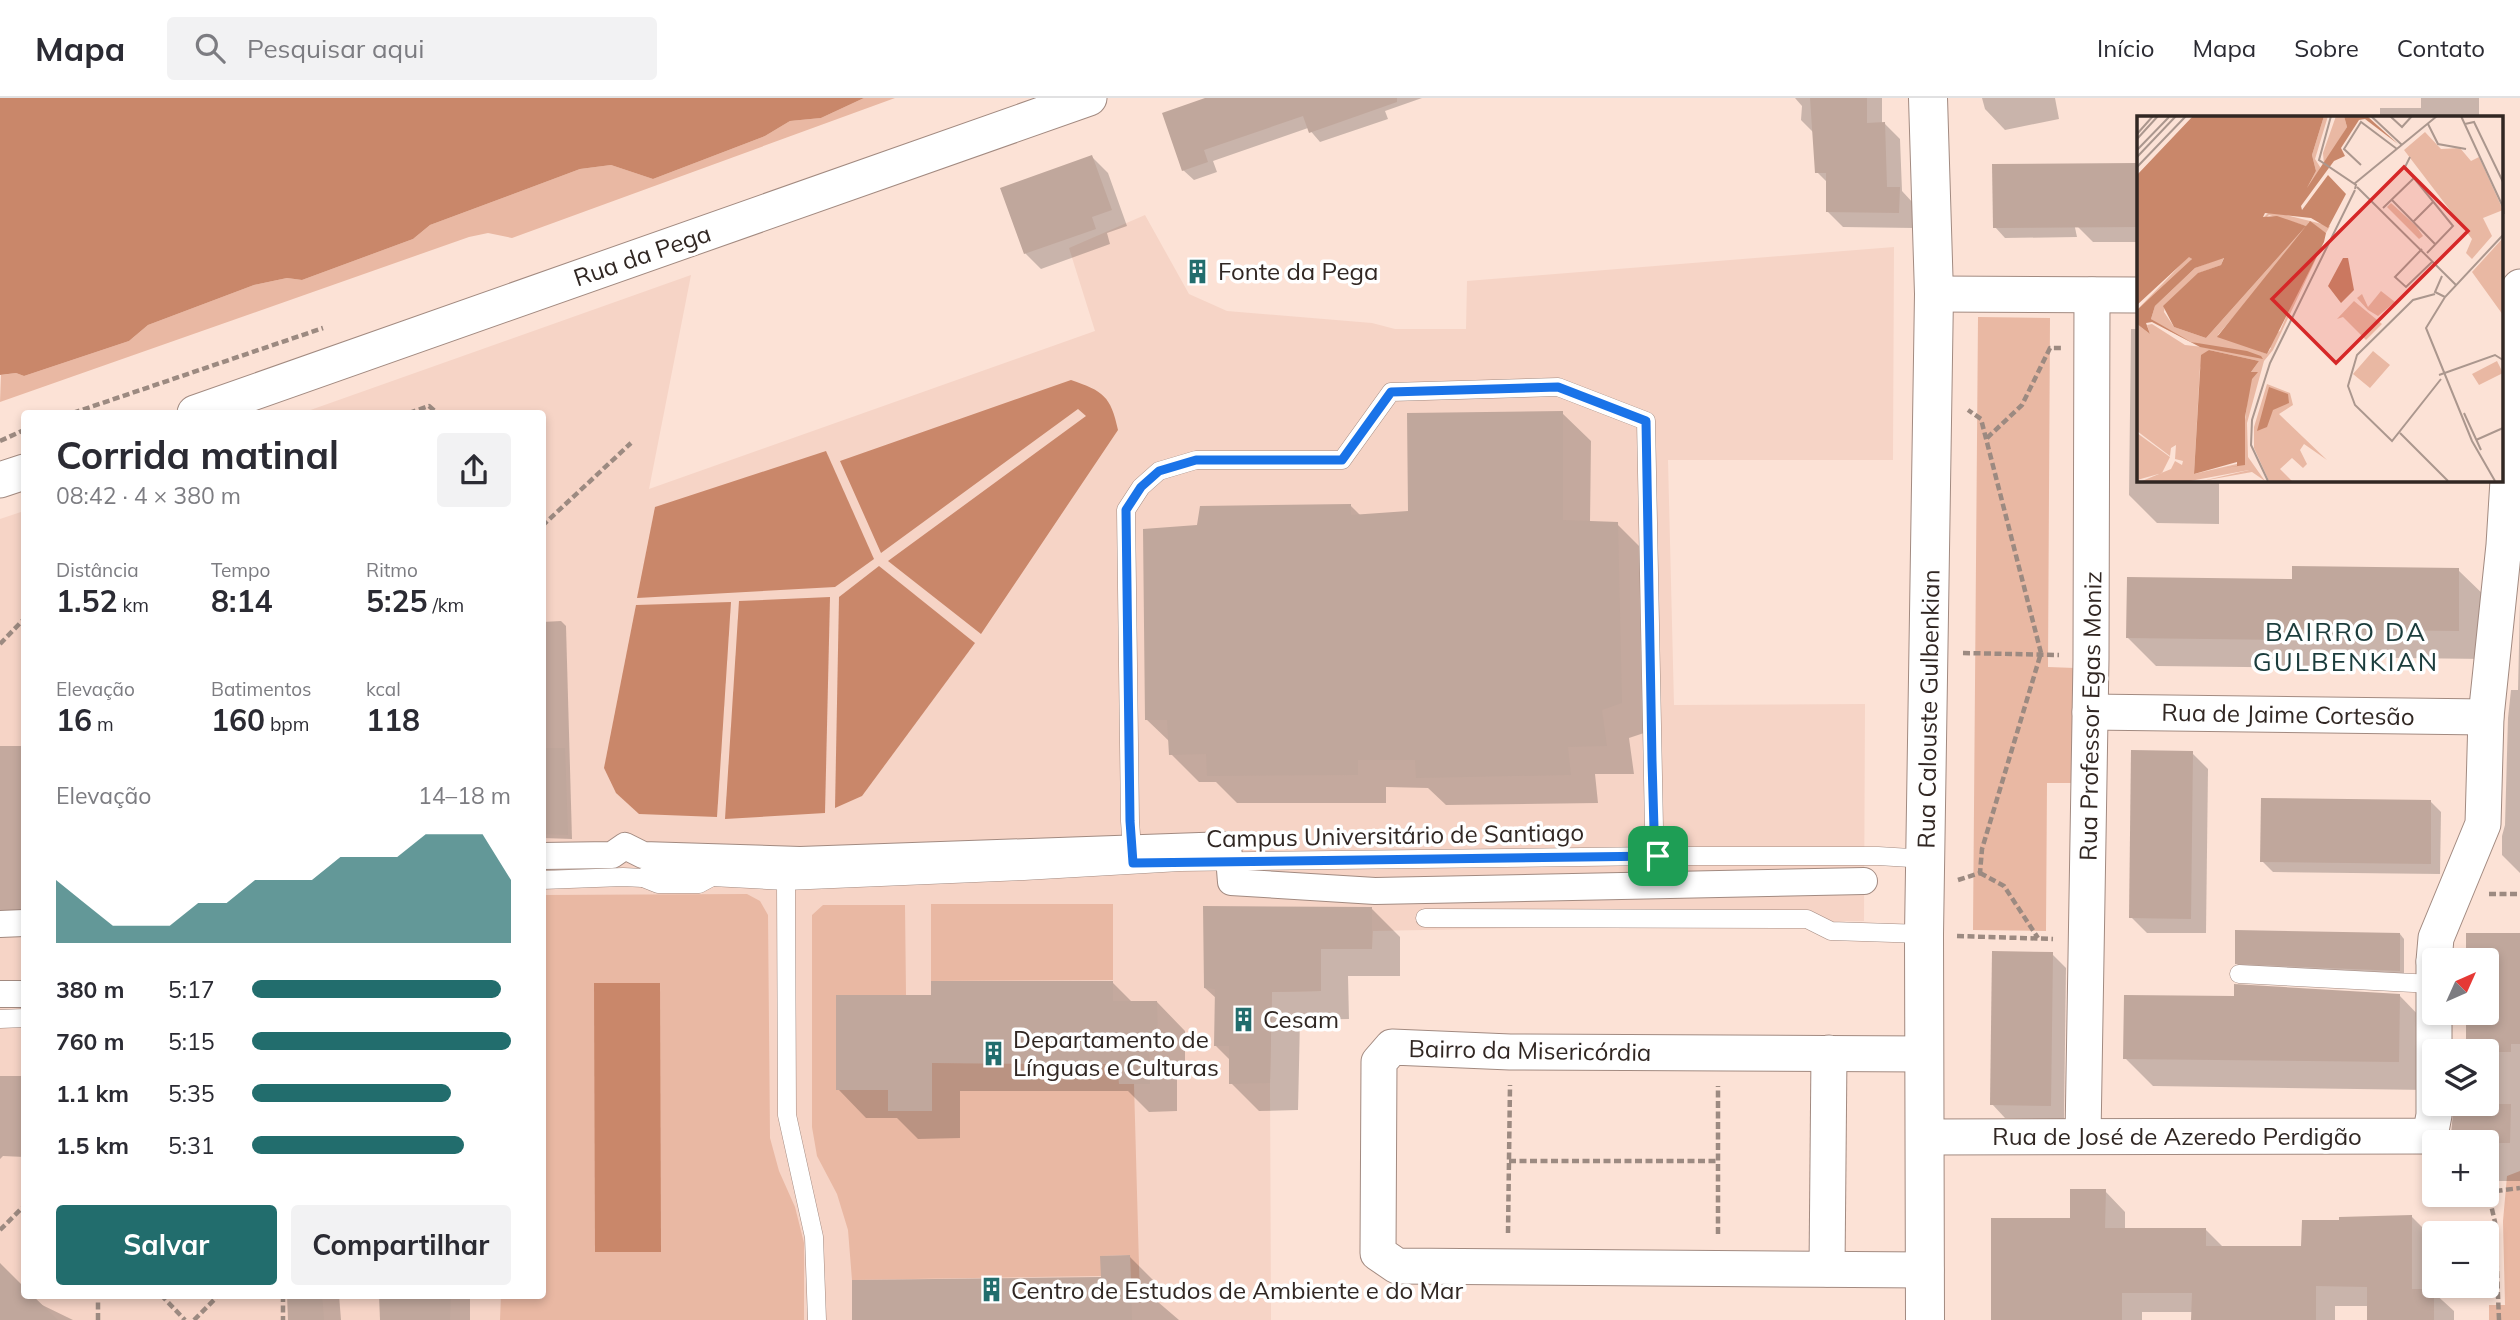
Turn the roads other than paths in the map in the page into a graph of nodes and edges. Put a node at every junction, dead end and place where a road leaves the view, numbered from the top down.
1 (1089, 98) edge
2 (1928, 98) edge
3 (1934, 294) junction
4 (2513, 294) edge
5 (2092, 295) junction
6 (2137, 295) edge
7 (204, 410) edge
8 (21, 473) edge
9 (2504, 477) edge
10 (0, 480) edge
11 (2090, 712) junction
12 (2486, 717) junction
13 (1132, 855) junction
14 (546, 856) edge
15 (1658, 856) junction
16 (1927, 859) junction
17 (1230, 861) junction
18 (546, 880) edge
19 (786, 881) junction
20 (1864, 881) dead end
21 (1425, 918) dead end
22 (0, 923) edge
23 (21, 923) edge
24 (1940, 935) junction
25 (2435, 948) edge
26 (2422, 969) edge
27 (2239, 974) dead end
28 (0, 994) edge
29 (21, 994) edge
30 (21, 1018) edge
31 (0, 1019) edge
32 (2434, 1026) edge
33 (1829, 1053) junction
34 (1924, 1054) junction
35 (2083, 1136) junction
36 (1925, 1137) junction
37 (1827, 1269) junction
38 (1926, 1270) junction
39 (817, 1320) edge
40 (1925, 1320) edge

1 - 7 street, Rua da Pega
2 - 3 main road, Rua Calouste Gulbenkian
3 - 5 street
3 - 16 main road, Rua Calouste Gulbenkian
4 - 9 street
5 - 6 street
5 - 11 street, Rua Professor Egas Moniz
8 - 10 street
9 - 12 street
11 - 12 street, Rua de Jaime Cortesão
11 - 35 street, Rua Professor Egas Moniz
12 - 25 street
13 - 14 street
13 - 15 lane
13 - 17 street
13 - 19 lane
15 - 16 lane, Campus Universitário de Santiago
15 - 17 lane, Campus Universitário de Santiago
16 - 24 main road, Rua Calouste Gulbenkian
17 - 20 street
18 - 19 lane
19 - 39 lane
21 - 24 lane
22 - 23 street
24 - 34 main road, Rua Calouste Gulbenkian
26 - 27 lane
28 - 29 street
30 - 31 lane
32 - 35 street, Rua de José de Azeredo Perdigão
33 - 34 street, Bairro da Misericórdia
33 - 37 street
33 - 37 street, Bairro da Misericórdia
34 - 36 main road, Rua Calouste Gulbenkian
35 - 36 street, Rua de José de Azeredo Perdigão
36 - 38 main road, Rua Calouste Gulbenkian
37 - 38 street, Bairro da Misericórdia
38 - 40 main road, Rua Calouste Gulbenkian

